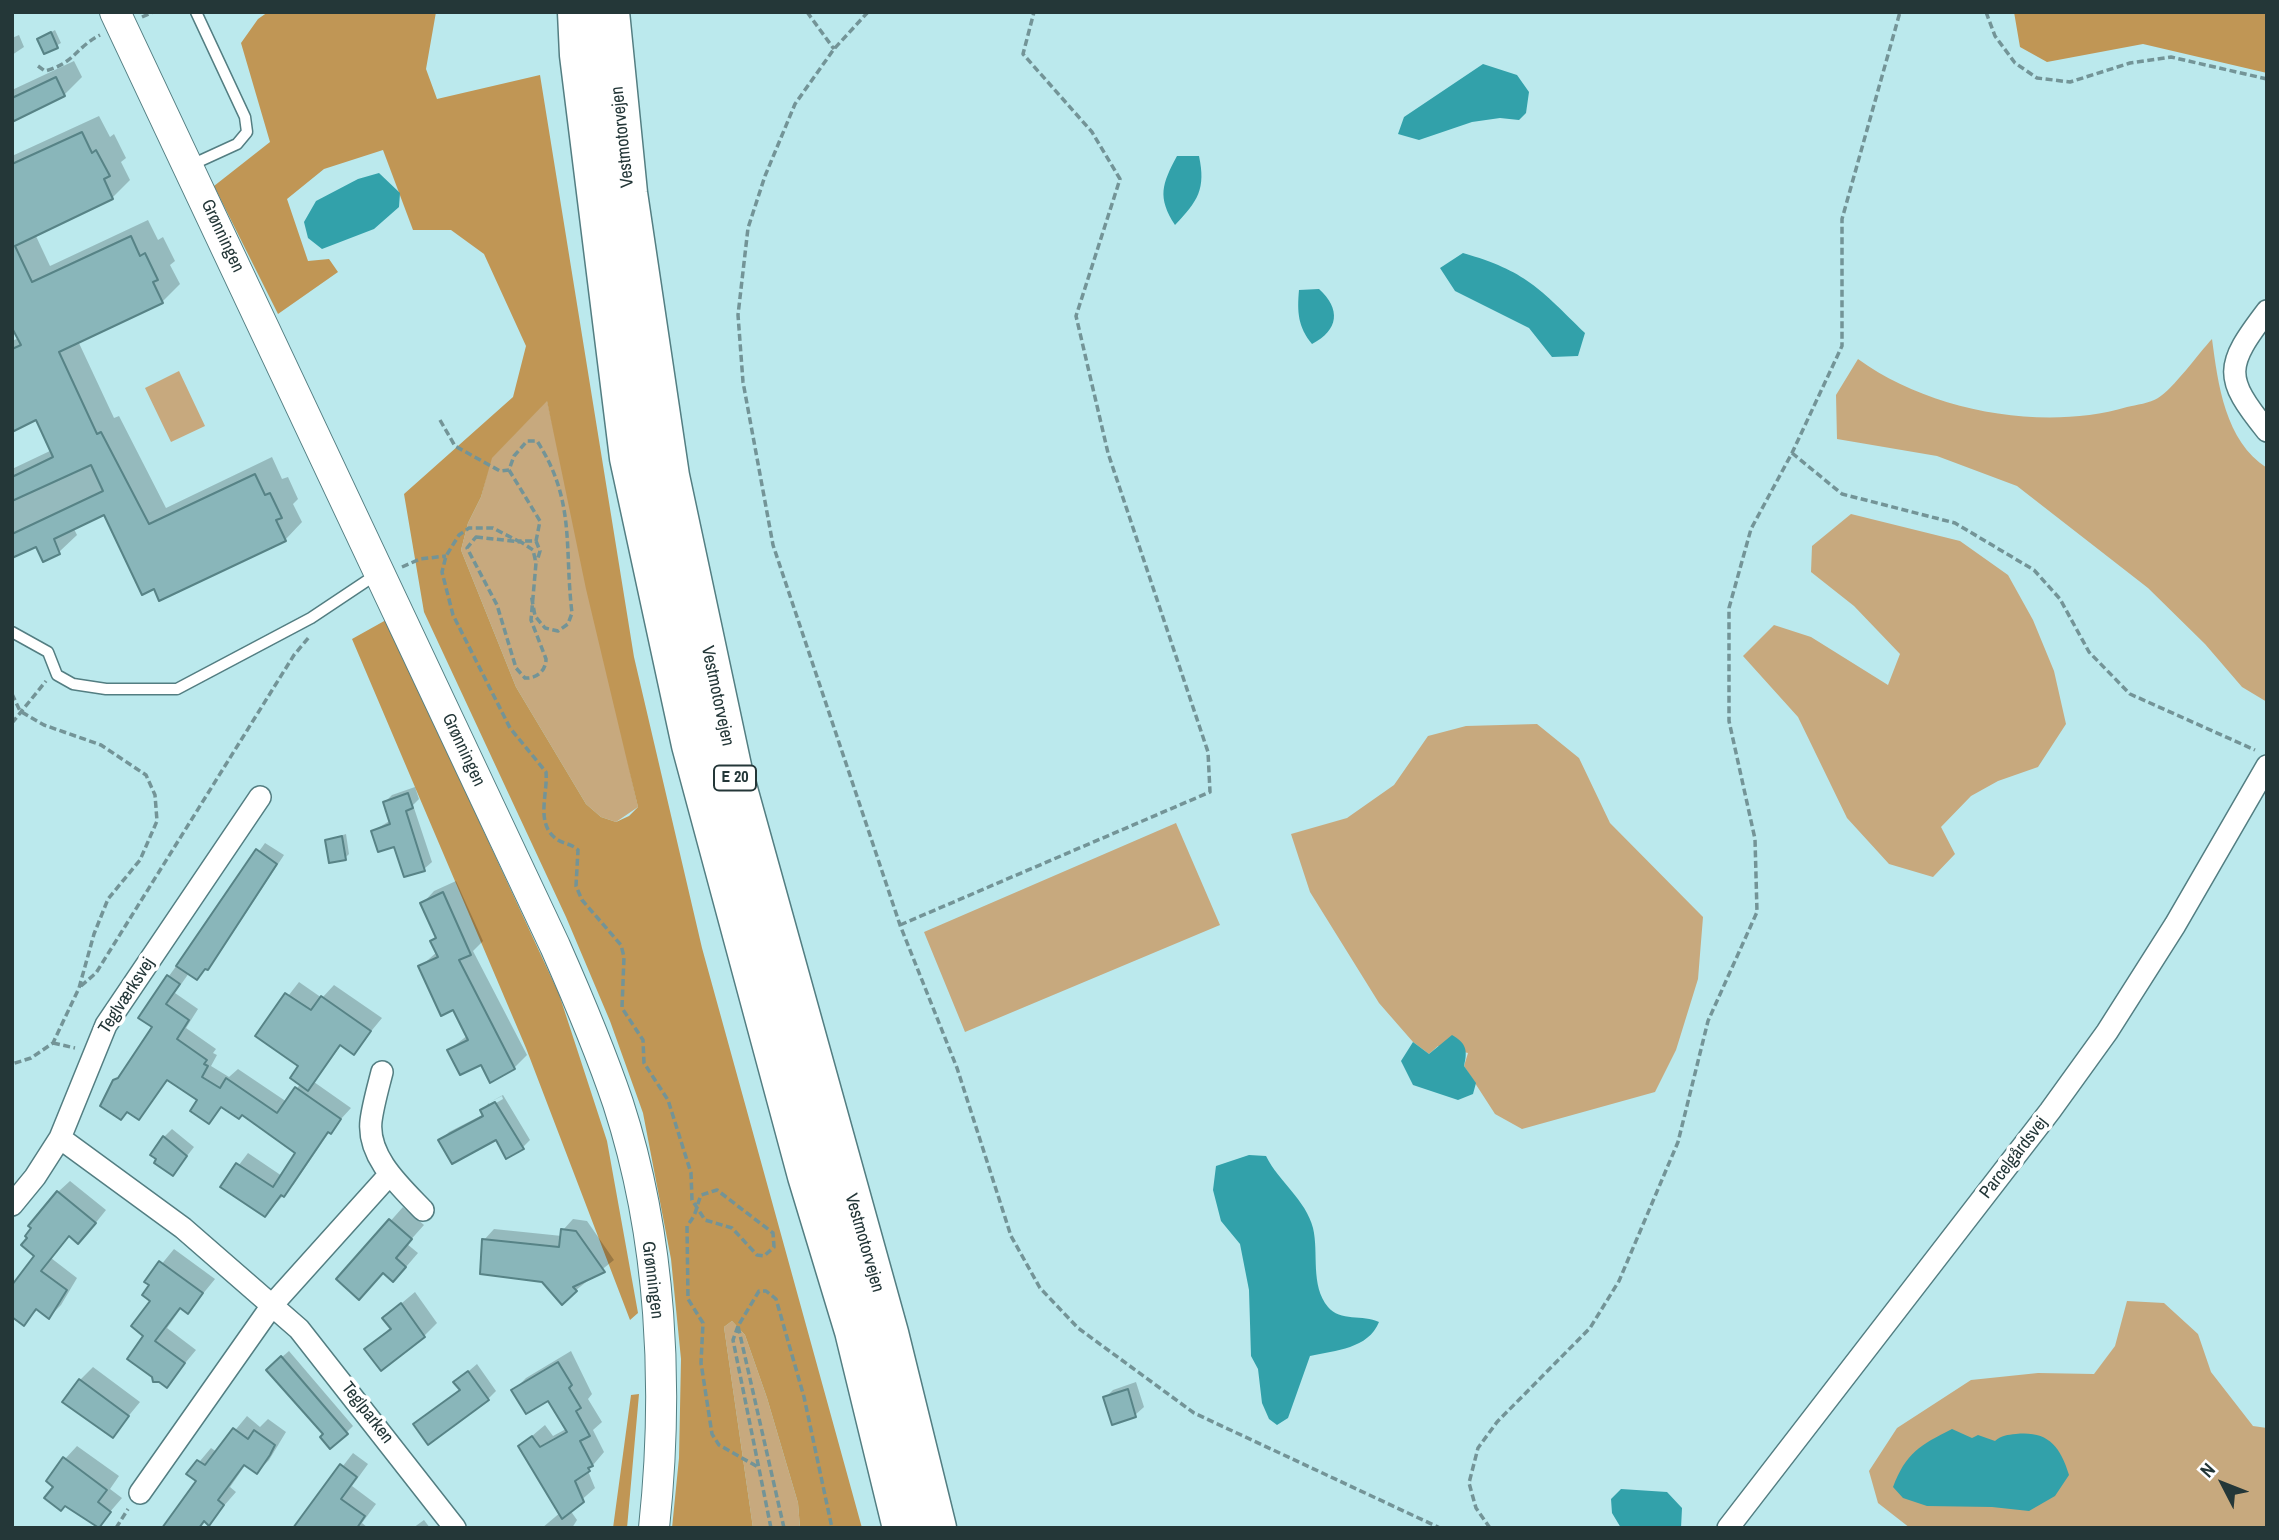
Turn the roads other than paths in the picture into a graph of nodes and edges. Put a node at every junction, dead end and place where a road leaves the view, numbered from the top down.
1 (196, 12) edge
2 (560, 12) edge
3 (577, 12) edge
4 (610, 12) edge
5 (119, 20) edge
6 (579, 55) junction
7 (189, 166) junction
8 (2267, 310) edge
9 (2267, 431) edge
10 (389, 571) junction
11 (12, 632) edge
12 (2267, 766) edge
13 (260, 797) dead end
14 (382, 1072) dead end
15 (60, 1138) junction
16 (390, 1174) junction
17 (12, 1205) edge
18 (423, 1210) dead end
19 (274, 1304) junction
20 (140, 1493) dead end
21 (456, 1528) edge
22 (654, 1528) edge
23 (902, 1528) edge
24 (937, 1528) edge
25 (1728, 1528) edge

1 - 7 lane
2 - 6 highway
3 - 6 highway, Vestmotorvejen / E 20
4 - 24 highway, Vestmotorvejen / E 20
5 - 7 main road, Grønningen
6 - 23 highway, Vestmotorvejen / E 20
7 - 10 main road, Grønningen
8 - 9 street
10 - 11 lane
10 - 22 main road, Grønningen
12 - 25 street, Parcelgårdsvej
13 - 15 street, Teglværksvej
14 - 16 street
15 - 17 street, Teglværksvej
15 - 19 street, Teglparken
16 - 18 street
16 - 19 street
19 - 20 street
19 - 21 street, Teglparken

